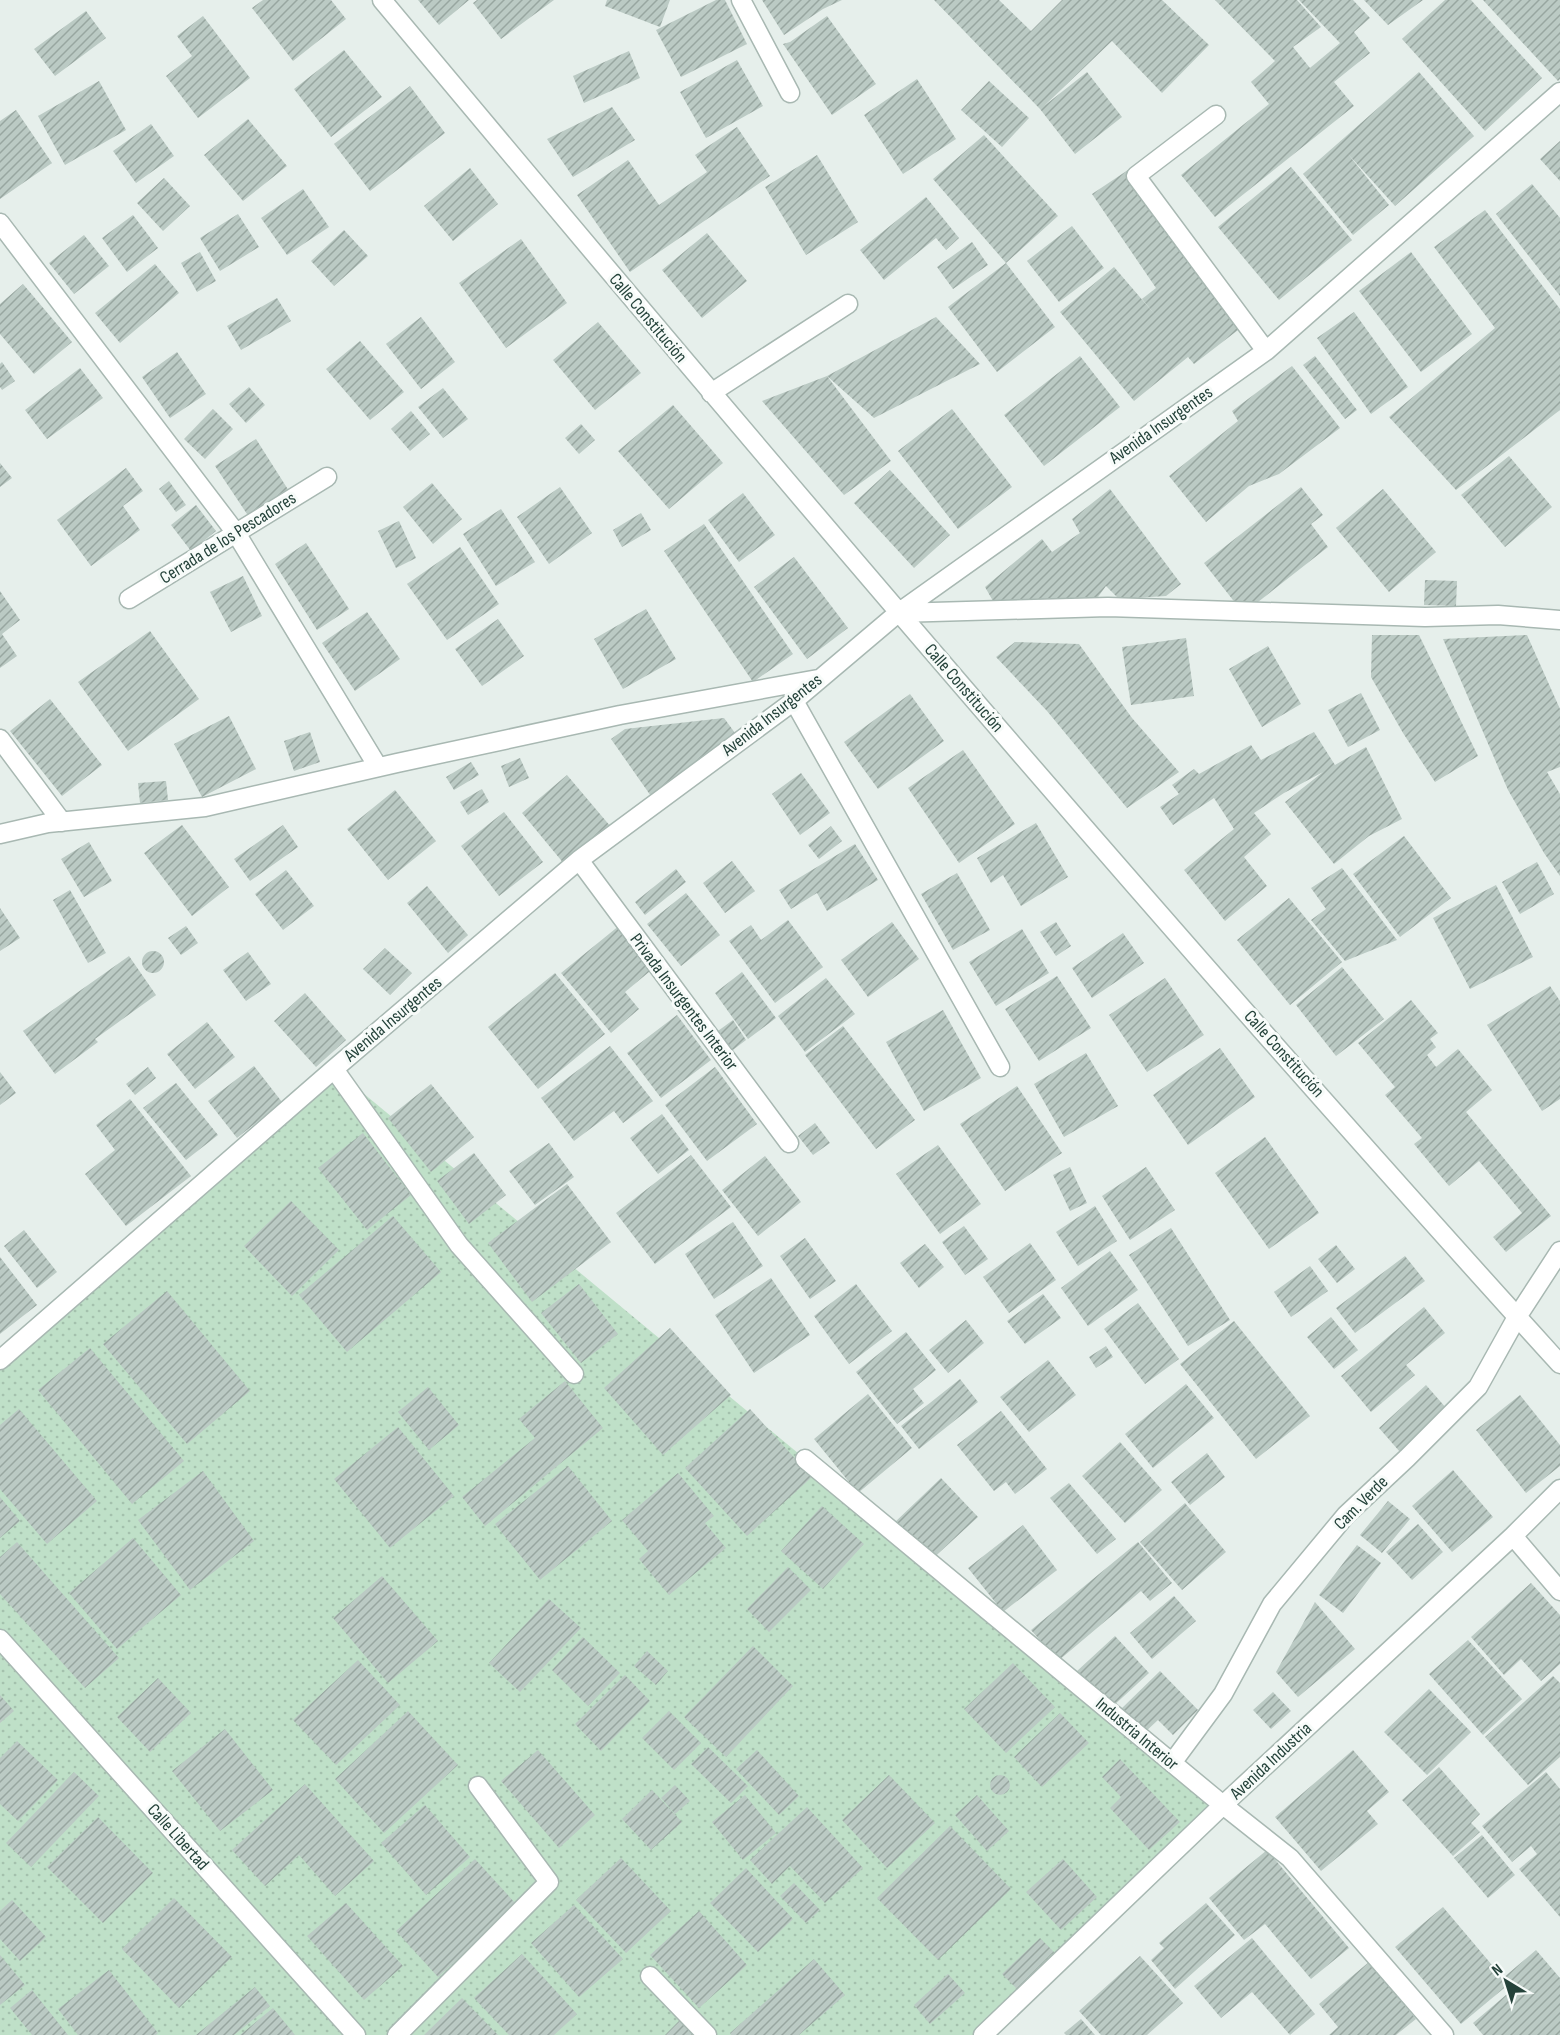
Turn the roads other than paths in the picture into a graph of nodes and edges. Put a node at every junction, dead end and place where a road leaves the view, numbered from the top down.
1 (382, 0) edge
2 (741, 0) edge
3 (1560, 92) edge
4 (790, 93) dead end
5 (1216, 115) dead end
6 (0, 223) edge
7 (848, 304) dead end
8 (1266, 351) junction
9 (711, 393) junction
10 (327, 477) dead end
11 (236, 533) junction
12 (129, 599) dead end
13 (898, 613) junction
14 (1560, 620) edge
15 (818, 679) junction
16 (794, 700) junction
17 (0, 739) edge
18 (378, 767) junction
19 (62, 822) junction
20 (0, 834) edge
21 (579, 860) junction
22 (1000, 1067) dead end
23 (333, 1069) junction
24 (789, 1143) dead end
25 (1560, 1251) edge
26 (1517, 1317) junction
27 (0, 1360) edge
28 (1560, 1364) edge
29 (574, 1374) dead end
30 (805, 1459) dead end
31 (1560, 1489) edge
32 (1512, 1536) junction
33 (1560, 1591) edge
34 (0, 1639) edge
35 (1172, 1763) junction
36 (478, 1786) dead end
37 (1223, 1805) junction
38 (650, 1976) dead end
39 (356, 2035) edge
40 (397, 2035) edge
41 (707, 2035) edge
42 (983, 2035) edge
43 (1444, 2035) edge

1 - 9 street, Calle Constitución
2 - 4 street
3 - 8 street, Avenida Insurgentes
5 - 8 street
6 - 11 street
7 - 9 street
8 - 13 street, Avenida Insurgentes
9 - 13 street, Calle Constitución
10 - 11 street, Cerrada de los Pescadores
11 - 12 street, Cerrada de los Pescadores
11 - 18 street
13 - 14 street
13 - 15 street, Avenida Insurgentes
13 - 26 street, Calle Constitución
15 - 16 street, Avenida Insurgentes
15 - 18 street
16 - 21 street, Avenida Insurgentes
16 - 22 street
17 - 19 street
18 - 19 street
19 - 20 street
21 - 23 street, Avenida Insurgentes
21 - 24 street, Privada Insurgentes Interior
23 - 27 street, Avenida Insurgentes
23 - 29 street
25 - 26 street, Cam. Verde
26 - 28 street, Calle Constitución
26 - 35 street, Cam. Verde
30 - 35 street, Industria Interior
31 - 32 street, Avenida Industria
32 - 33 street
32 - 37 street, Avenida Industria
34 - 39 street, Calle Libertad
35 - 37 street, Industria Interior
36 - 40 street
37 - 42 street, Avenida Industria
37 - 43 street, Industria Interior
38 - 41 street

